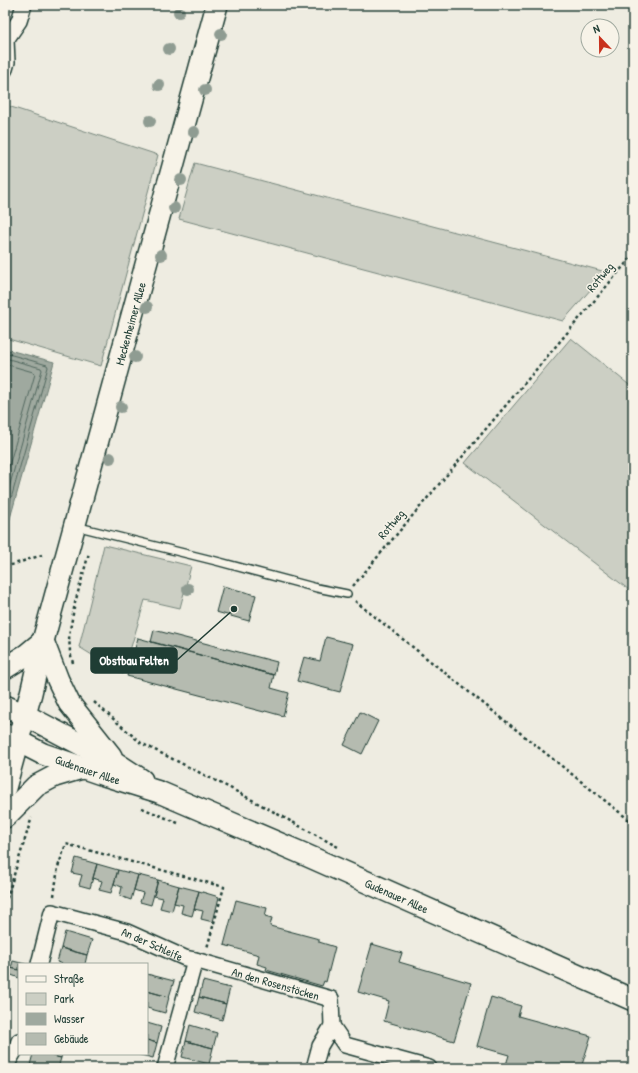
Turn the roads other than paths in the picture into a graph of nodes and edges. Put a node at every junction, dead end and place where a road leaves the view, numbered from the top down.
1 (24, 5) edge
2 (217, 5) edge
3 (6, 40) edge
4 (5, 69) edge
5 (85, 528) junction
6 (347, 594) road end
7 (43, 641) junction
8 (5, 668) edge
9 (5, 706) edge
10 (25, 715) junction
11 (11, 738) edge
12 (116, 763) junction
13 (82, 768) junction
14 (5, 788) edge
15 (160, 792) junction
16 (5, 817) edge
17 (199, 962) junction
18 (39, 963) edge
19 (633, 1000) edge
20 (332, 1026) junction
21 (18, 1046) edge
22 (6, 1068) edge
23 (165, 1068) edge
24 (314, 1068) edge
25 (429, 1068) edge

1 - 3 street
2 - 5 main road, Meckenheimer Allee
3 - 4 street
5 - 6 lane
5 - 7 main road, Meckenheimer Allee
7 - 8 main road
7 - 10 main road, Meckenheimer Allee
7 - 12 main road, Gudenauer Allee
9 - 10 main road, Gudenauer Allee
10 - 11 main road, Meckenheimer Allee
10 - 12 main road, Gudenauer Allee
11 - 13 main road, Gudenauer Allee
11 - 14 main road, Meckenheimer Allee
12 - 15 main road, Gudenauer Allee
13 - 15 main road, Gudenauer Allee
13 - 16 main road
15 - 19 main road, Gudenauer Allee
17 - 18 street, An der Schleife
17 - 20 street, An den Rosenstöcken
17 - 23 street, An der Schleife
20 - 24 street
20 - 25 street
21 - 22 street

